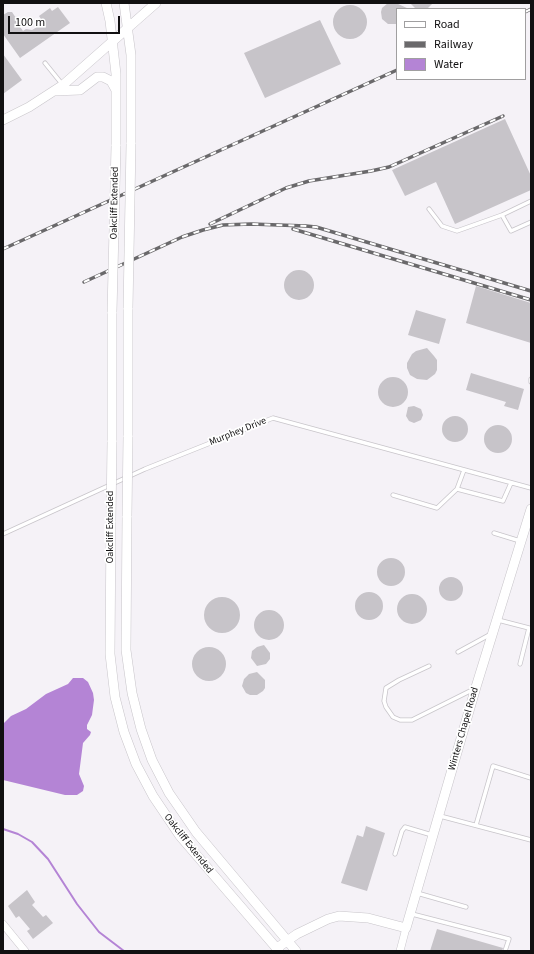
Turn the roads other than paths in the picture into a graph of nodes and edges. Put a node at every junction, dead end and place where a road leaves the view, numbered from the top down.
1 (106, 3) edge
2 (124, 3) edge
3 (156, 3) edge
4 (127, 28) junction
5 (112, 41) junction
6 (45, 63) dead end
7 (63, 85) junction
8 (116, 90) junction
9 (54, 91) junction
10 (3, 120) edge
11 (531, 202) edge
12 (430, 209) dead end
13 (502, 215) junction
14 (531, 222) edge
15 (531, 379) edge
16 (531, 382) edge
17 (464, 470) junction
18 (511, 483) junction
19 (531, 488) edge
20 (457, 489) junction
21 (394, 495) dead end
22 (531, 509) edge
23 (494, 533) dead end
24 (3, 534) edge
25 (521, 541) junction
26 (498, 620) junction
27 (494, 633) junction
28 (458, 652) dead end
29 (520, 664) dead end
30 (429, 666) dead end
31 (476, 687) junction
32 (531, 778) edge
33 (439, 816) junction
34 (476, 825) junction
35 (433, 835) junction
36 (531, 840) edge
37 (395, 854) dead end
38 (416, 893) junction
39 (466, 907) dead end
40 (410, 914) junction
41 (3, 924) edge
42 (406, 928) junction
43 (288, 940) junction
44 (278, 950) edge
45 (25, 951) edge
46 (296, 951) edge
47 (400, 951) edge
48 (505, 951) edge

1 - 5 main road, Oakcliff Extended
2 - 4 main road, Oakcliff Extended
3 - 4 main road
4 - 5 main road
4 - 43 main road, Oakcliff Extended, bridge
5 - 7 main road
5 - 8 main road, Oakcliff Extended
6 - 7 lane
7 - 9 main road
8 - 9 main road
8 - 44 main road, Oakcliff Extended, bridge
9 - 10 main road
11 - 13 lane
12 - 13 lane
13 - 14 lane
15 - 16 lane
17 - 18 lane, Murphey Drive
17 - 20 lane
17 - 24 lane, Murphey Drive
18 - 19 lane, Murphey Drive
18 - 20 lane
20 - 21 lane
22 - 25 main road, Winters Chapel Road
23 - 25 lane
25 - 26 main road, Winters Chapel Road
26 - 27 main road, Winters Chapel Road
26 - 29 lane
27 - 28 lane
27 - 31 main road, Winters Chapel Road
30 - 31 lane
31 - 33 main road, Winters Chapel Road
32 - 34 lane
33 - 34 lane
33 - 35 main road, Winters Chapel Road
34 - 36 lane
35 - 37 lane
35 - 38 main road, Winters Chapel Road
38 - 39 lane
38 - 40 main road, Winters Chapel Road
40 - 42 main road, Winters Chapel Road
40 - 48 lane
41 - 45 street
42 - 43 main road, Oakcliff Extended
42 - 47 street, Winters Chapel Road
43 - 44 main road, Oakcliff Extended
43 - 46 main road

